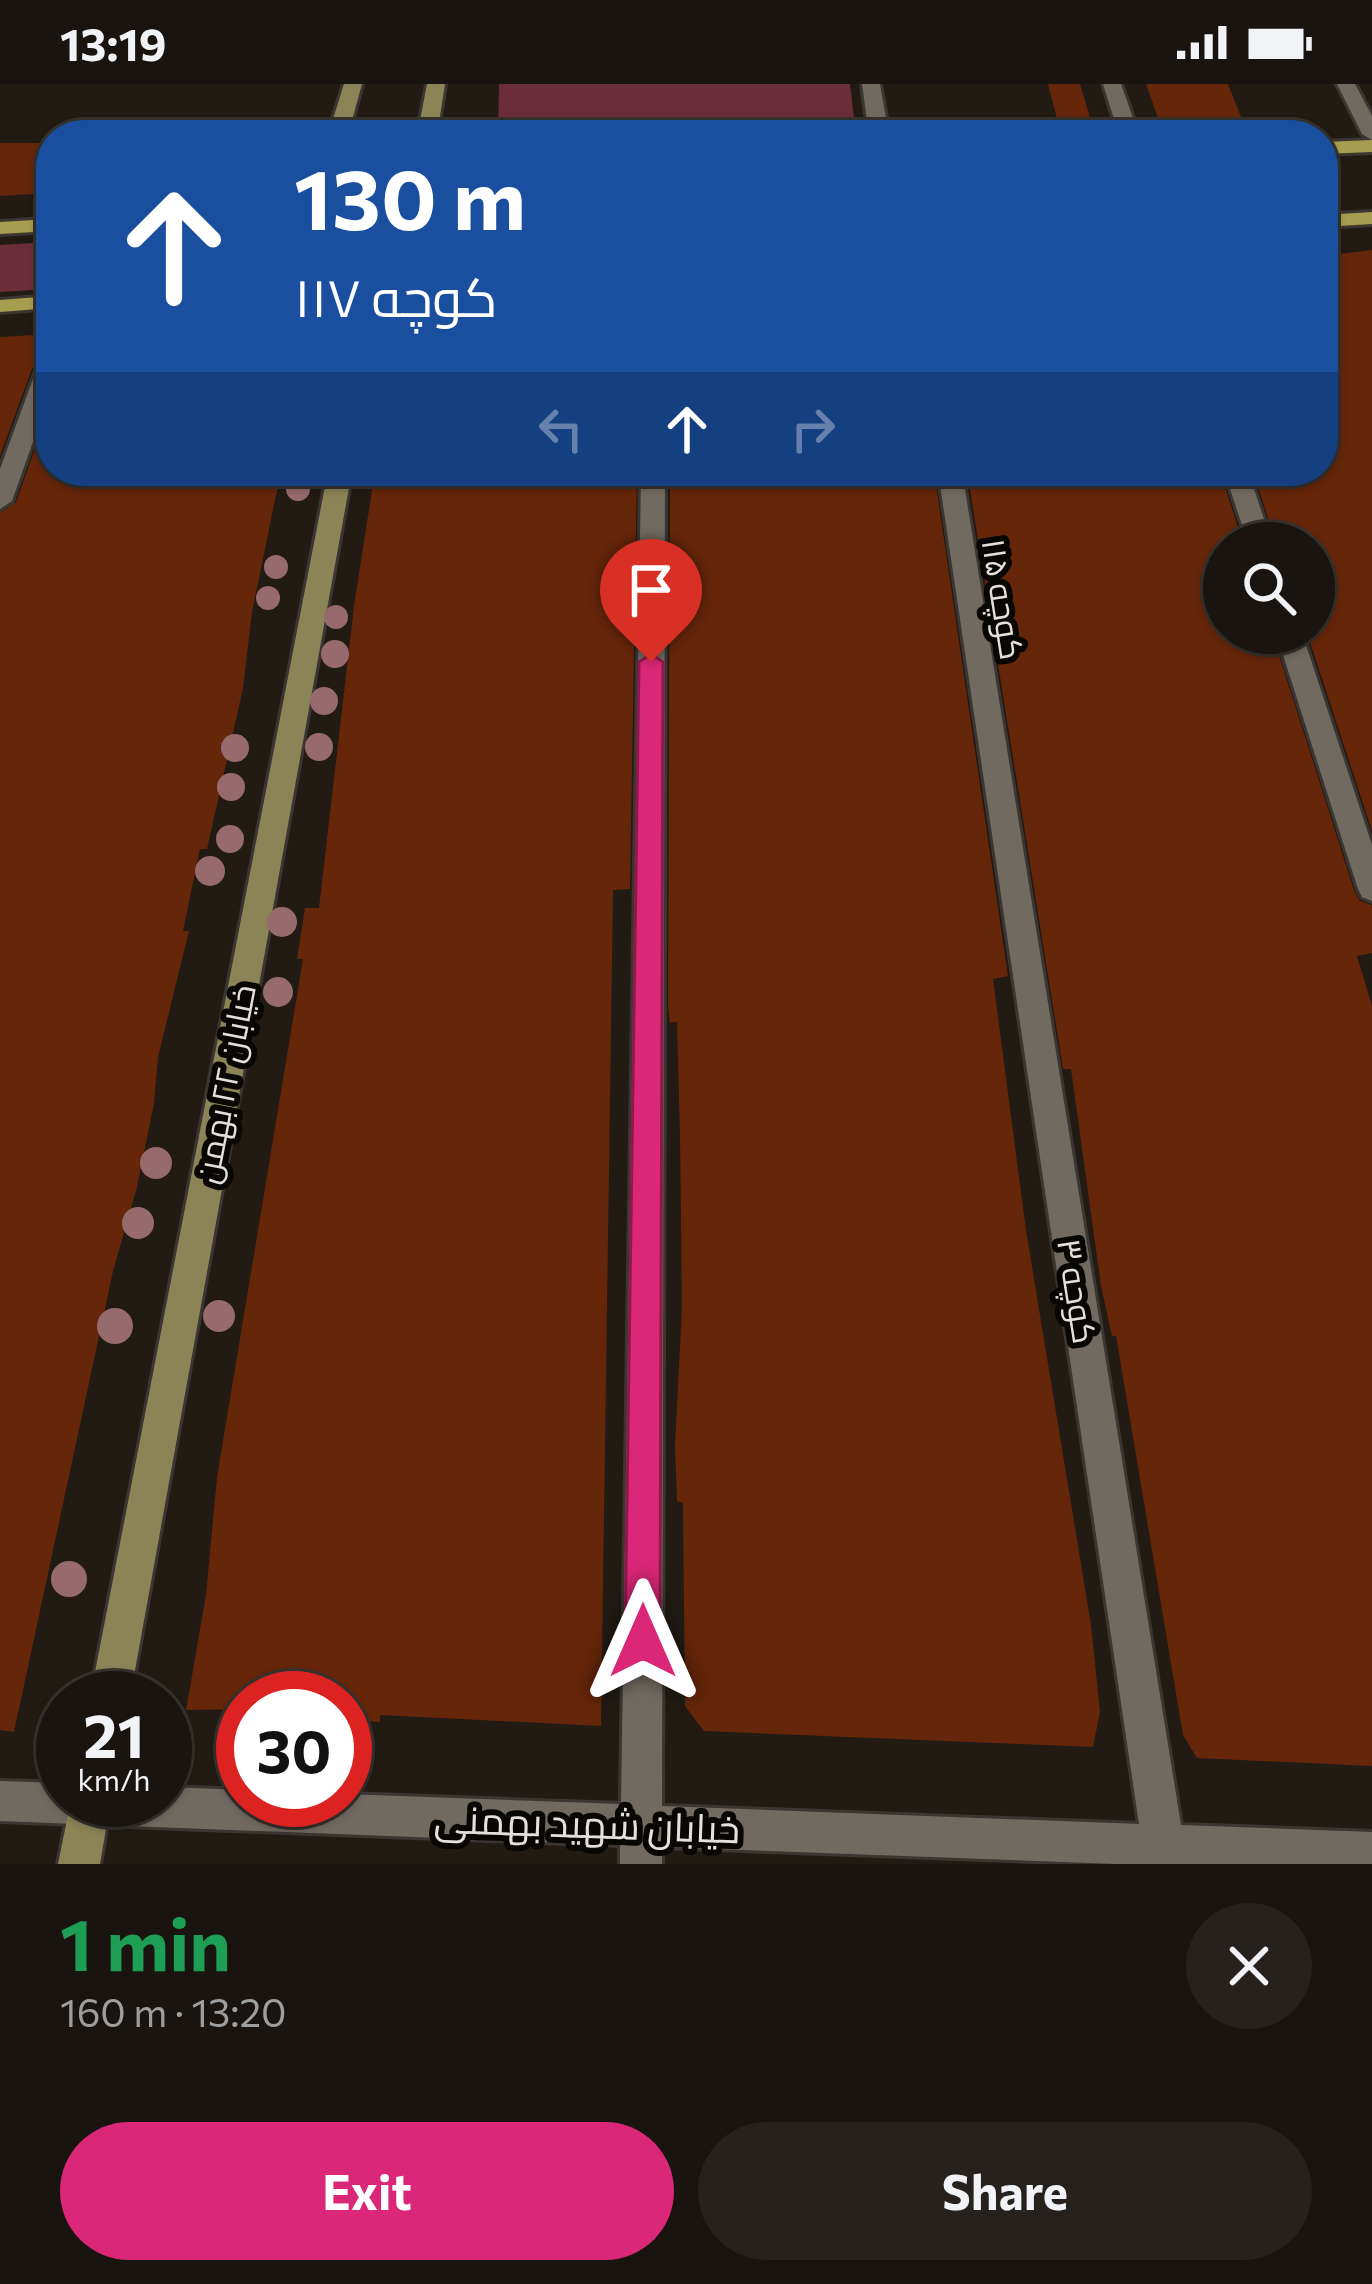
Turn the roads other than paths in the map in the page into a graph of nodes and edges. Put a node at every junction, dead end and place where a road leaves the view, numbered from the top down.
1 (353, 84) edge
2 (436, 84) edge
3 (871, 84) edge
4 (1112, 84) edge
5 (1346, 84) edge
6 (342, 120) edge
7 (430, 120) edge
8 (877, 120) edge
9 (1124, 120) edge
10 (1372, 134) edge
11 (1372, 146) edge
12 (1338, 147) edge
13 (1372, 218) edge
14 (1338, 220) edge
15 (36, 226) edge
16 (0, 228) edge
17 (36, 303) edge
18 (0, 306) edge
19 (36, 401) edge
20 (337, 486) edge
21 (653, 486) edge
22 (952, 486) edge
23 (1241, 486) edge
24 (0, 501) edge
25 (1253, 522) edge
26 (1296, 654) edge
27 (992, 737) joint
28 (1372, 889) edge
29 (115, 1671) edge
30 (0, 1801) edge
31 (36, 1802) edge
32 (192, 1811) edge
33 (86, 1827) edge
34 (641, 1845) edge
35 (1372, 1853) edge
36 (1165, 1855) edge
37 (79, 1864) edge

1 - 6 street
2 - 7 street
3 - 8 street
4 - 9 street
5 - 10 street
11 - 12 main road
13 - 14 main road
15 - 16 main road
17 - 18 main road
19 - 24 street
20 - 29 street, خیابان ۲۲ بهمن
21 - 34 street
22 - 27 street, کوچه ۱۱۵
23 - 25 street
26 - 28 street
27 - 36 street, کوچه ۳
30 - 31 street, خیابان شهید بهمنی
32 - 34 street, خیابان شهید بهمنی
33 - 37 street
34 - 36 street, خیابان شهید بهمنی
35 - 36 street, خیابان شهید بهمنی

